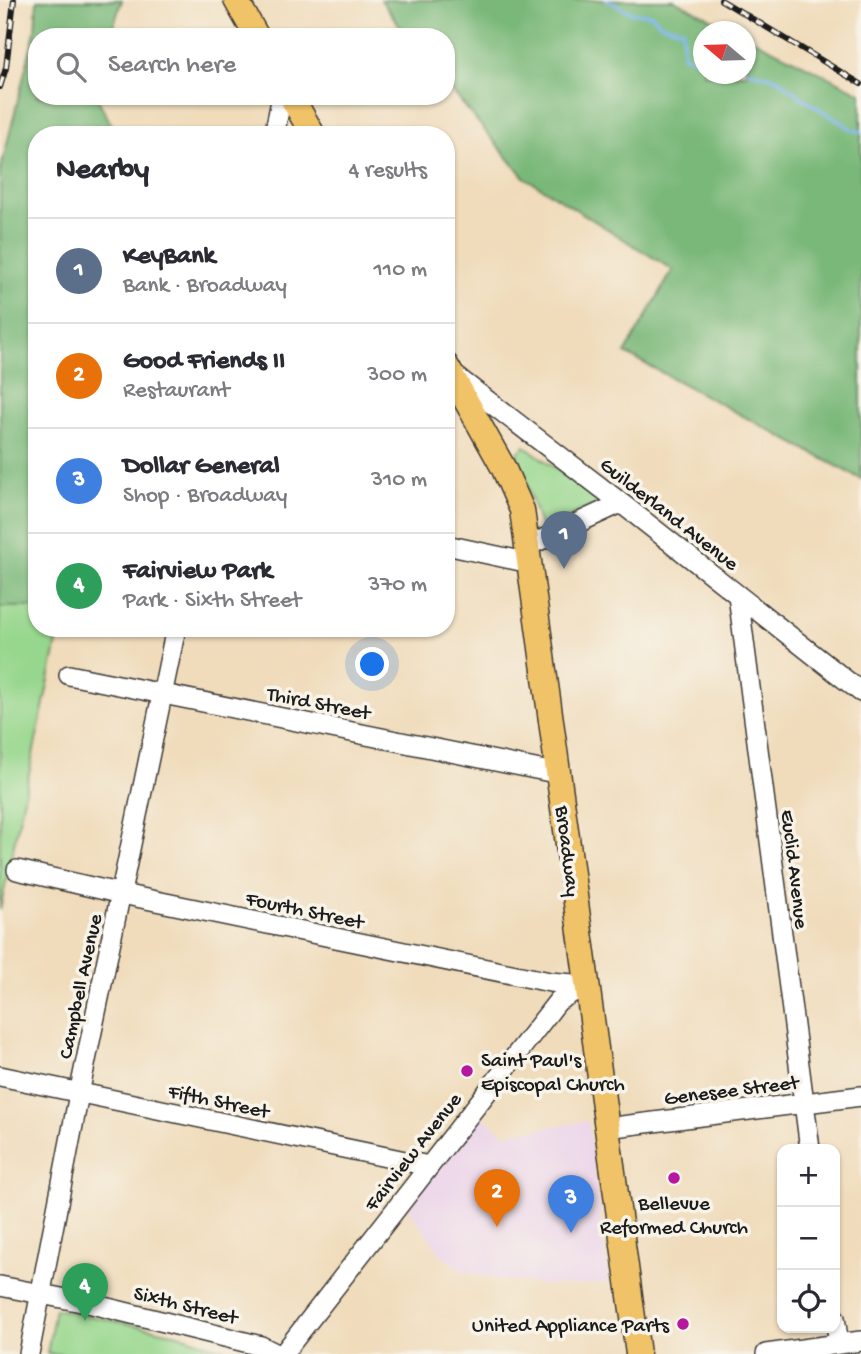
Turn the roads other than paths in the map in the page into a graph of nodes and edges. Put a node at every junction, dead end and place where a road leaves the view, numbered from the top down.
1 (236, 0) edge
2 (252, 28) edge
3 (280, 105) edge
4 (296, 105) edge
5 (276, 126) edge
6 (308, 126) edge
7 (455, 374) edge
8 (455, 382) edge
9 (621, 503) junction
10 (455, 546) edge
11 (529, 554) junction
12 (738, 595) junction
13 (174, 637) edge
14 (69, 675) dead end
15 (861, 692) edge
16 (162, 694) junction
17 (560, 774) junction
18 (17, 870) dead end
19 (122, 894) junction
20 (585, 985) junction
21 (0, 1076) edge
22 (79, 1094) junction
23 (861, 1096) edge
24 (804, 1103) junction
25 (606, 1128) junction
26 (809, 1144) edge
27 (429, 1166) junction
28 (0, 1286) edge
29 (41, 1295) junction
30 (837, 1333) edge
31 (861, 1341) edge
32 (839, 1344) junction
33 (29, 1354) edge
34 (277, 1354) edge
35 (283, 1354) edge
36 (638, 1354) edge
37 (766, 1354) edge

1 - 2 main road
3 - 5 street
4 - 6 main road
7 - 9 street, Guilderland Avenue
8 - 11 main road, Broadway
9 - 11 street
9 - 12 street, Guilderland Avenue
10 - 11 street
11 - 17 main road, Broadway
12 - 15 street, Guilderland Avenue
12 - 24 street, Euclid Avenue
13 - 16 street, Campbell Avenue
14 - 16 street, Third Street
16 - 17 street, Third Street
16 - 19 street, Campbell Avenue
17 - 20 main road, Broadway
18 - 19 street, Fourth Street
19 - 20 street, Fourth Street
19 - 22 street, Campbell Avenue
20 - 25 main road, Broadway
20 - 27 street, Fairview Avenue
21 - 22 street, Fifth Street
22 - 27 street, Fifth Street
22 - 29 street, Campbell Avenue
23 - 24 street, Genesee Street
24 - 25 street, Genesee Street
24 - 26 street, Euclid Avenue
25 - 36 main road, Broadway
27 - 35 street, Fairview Avenue
28 - 29 street, Sixth Street
29 - 33 street, Campbell Avenue
29 - 34 street, Sixth Street
30 - 32 street
31 - 32 street
32 - 37 street

